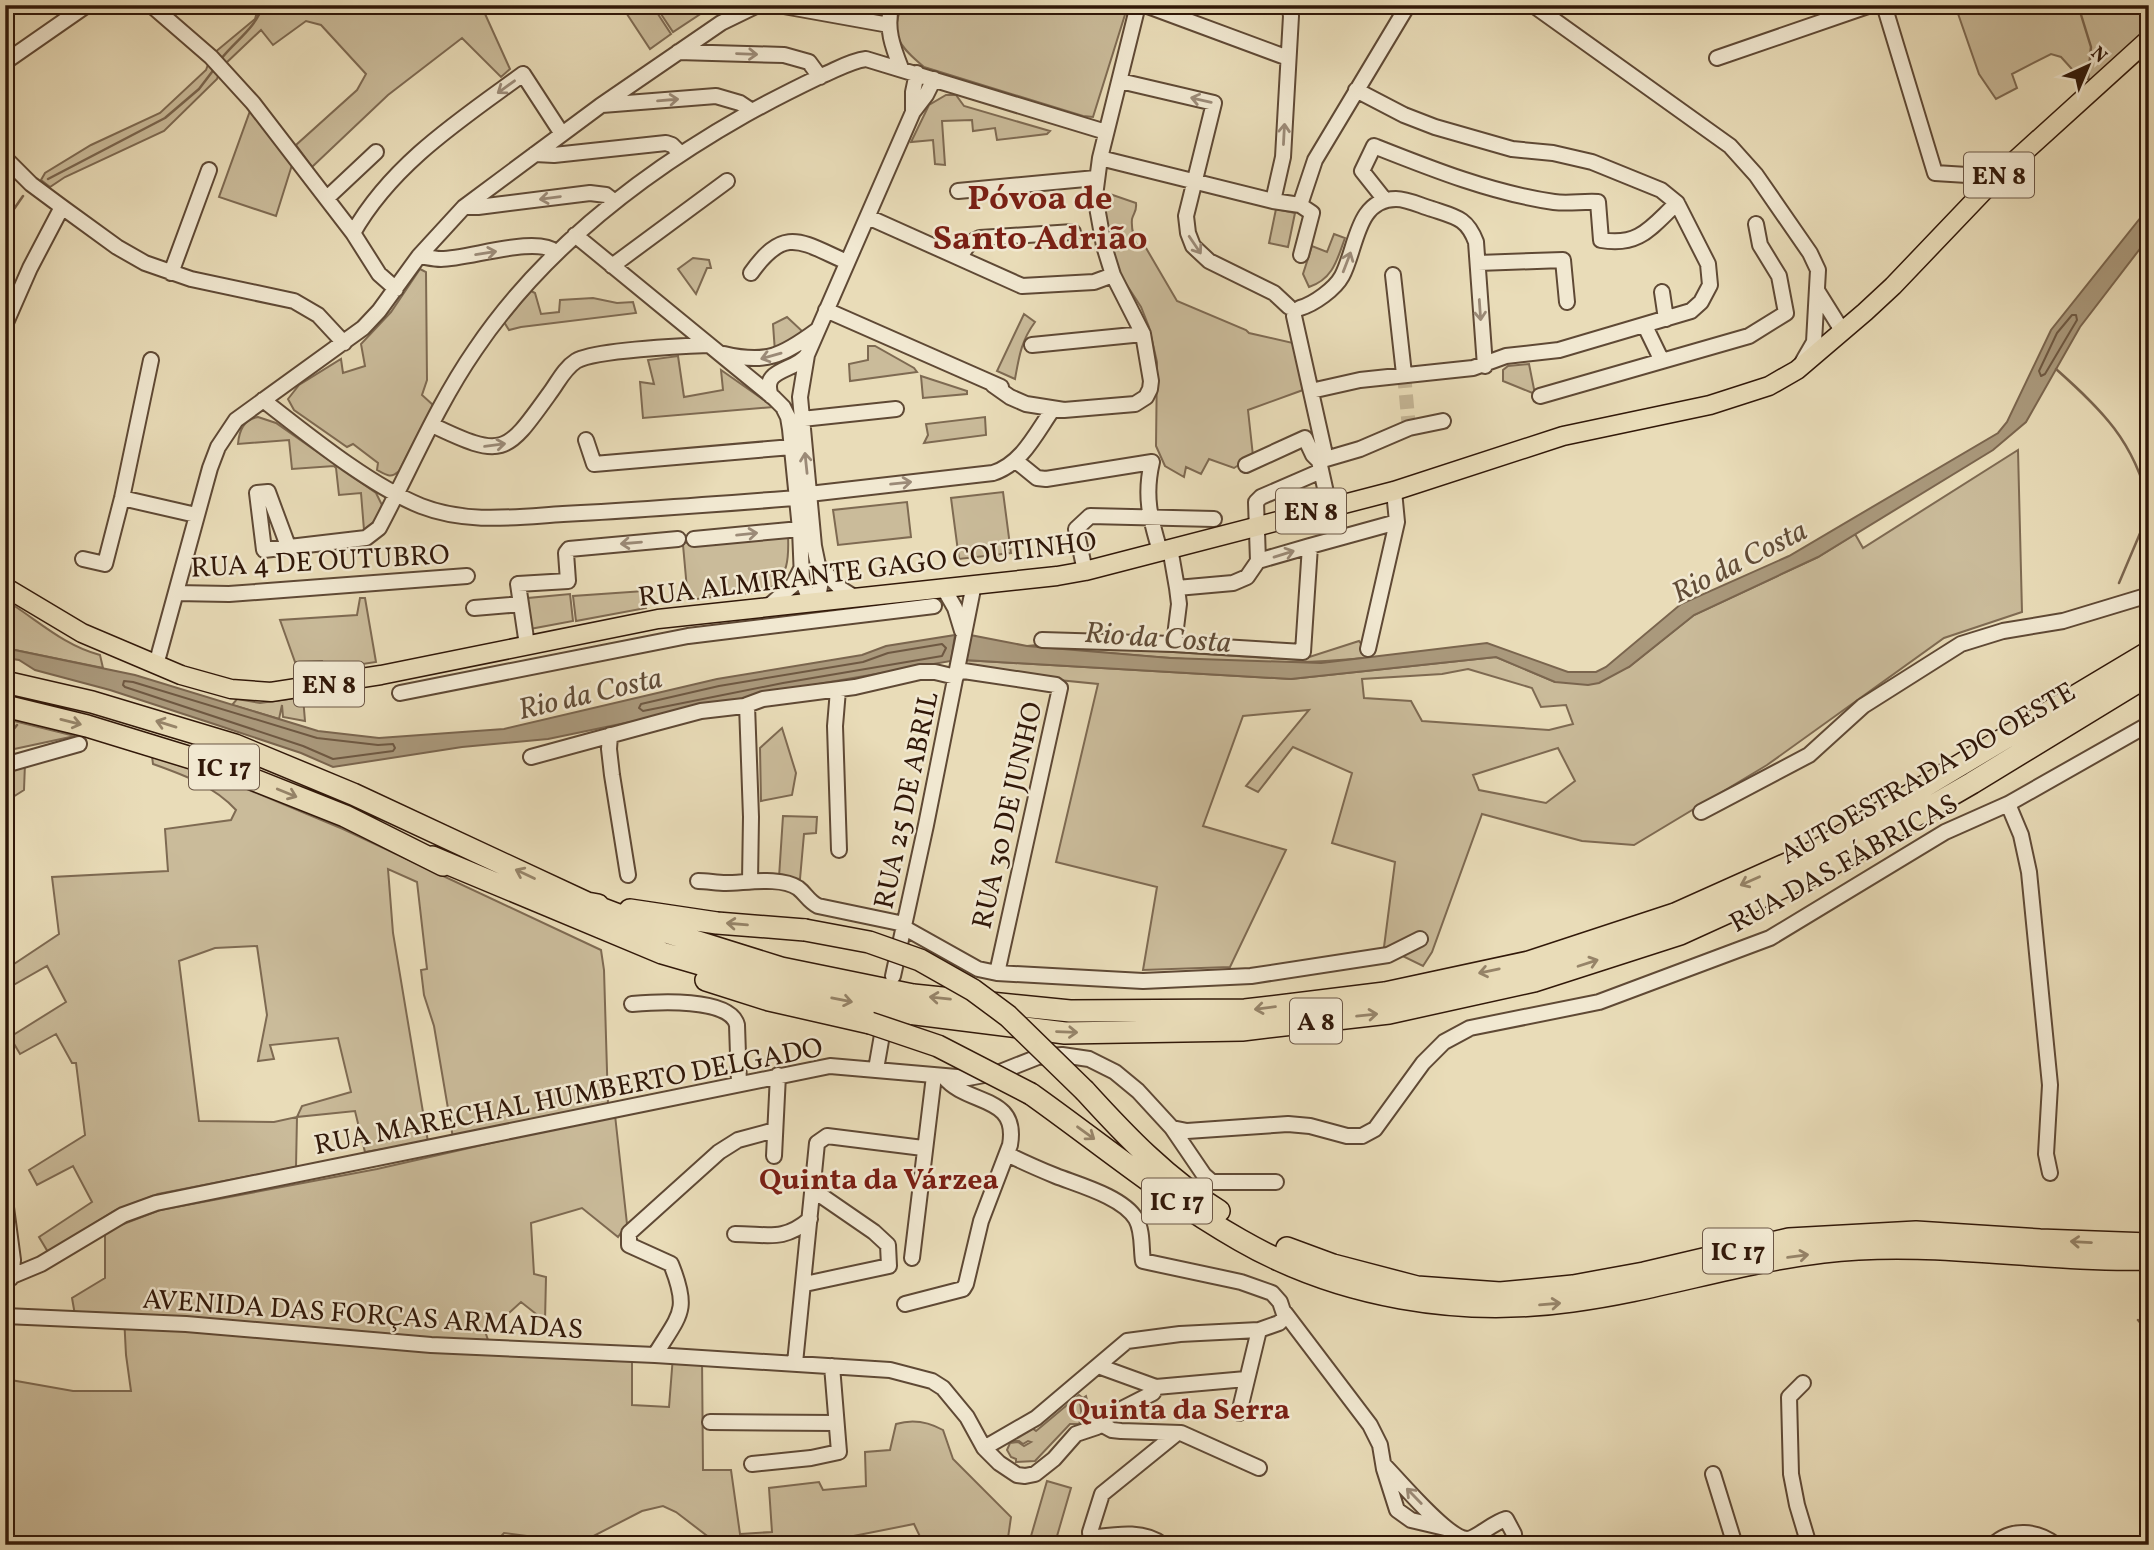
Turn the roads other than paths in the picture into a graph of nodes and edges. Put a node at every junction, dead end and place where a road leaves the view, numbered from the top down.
1 (88, 5) edge
2 (150, 5) edge
3 (758, 5) edge
4 (778, 5) edge
5 (892, 5) edge
6 (1138, 5) edge
7 (1145, 5) edge
8 (1289, 5) edge
9 (1408, 5) edge
10 (1533, 5) edge
11 (1871, 5) edge
12 (1884, 5) edge
13 (889, 25) junction
14 (2149, 39) edge
15 (678, 52) junction
16 (1288, 58) junction
17 (1717, 58) dead end
18 (5, 62) edge
19 (901, 68) junction
20 (917, 73) junction
21 (820, 77) junction
22 (934, 79) junction
23 (1120, 81) junction
24 (1356, 90) junction
25 (600, 106) junction
26 (752, 111) junction
27 (913, 112) junction
28 (1107, 132) junction
29 (562, 134) junction
30 (376, 152) dead end
31 (535, 154) junction
32 (681, 154) junction
33 (5, 158) edge
34 (1100, 158) junction
35 (209, 170) dead end
36 (1096, 178) junction
37 (1194, 180) junction
38 (727, 181) dead end
39 (958, 191) dead end
40 (1982, 193) junction
41 (327, 198) junction
42 (1385, 200) junction
43 (1273, 201) junction
44 (615, 202) junction
45 (1677, 203) junction
46 (1300, 205) junction
47 (62, 207) junction
48 (464, 207) junction
49 (868, 217) junction
50 (1756, 224) dead end
51 (1073, 232) dead end
52 (353, 233) junction
53 (575, 235) junction
54 (556, 252) junction
55 (1301, 255) dead end
56 (419, 256) junction
57 (960, 258) junction
58 (847, 262) junction
59 (1478, 263) junction
60 (612, 266) junction
61 (171, 273) junction
62 (751, 273) dead end
63 (1113, 275) junction
64 (1393, 275) dead end
65 (396, 289) junction
66 (1662, 292) dead end
67 (1818, 292) junction
68 (1567, 302) dead end
69 (826, 310) junction
70 (1294, 310) junction
71 (1833, 313) junction
72 (1815, 314) junction
73 (1666, 319) junction
74 (1857, 319) junction
75 (5, 326) edge
76 (1645, 326) junction
77 (816, 331) junction
78 (1843, 332) junction
79 (1143, 334) junction
80 (344, 343) junction
81 (1032, 345) dead end
82 (714, 349) junction
83 (807, 355) junction
84 (151, 360) dead end
85 (1662, 361) junction
86 (1485, 366) junction
87 (1797, 370) junction
88 (777, 373) junction
89 (1404, 374) junction
90 (751, 379) junction
91 (1311, 391) junction
92 (799, 393) junction
93 (1540, 396) dead end
94 (773, 397) junction
95 (262, 400) junction
96 (1047, 408) junction
97 (895, 409) dead end
98 (802, 419) junction
99 (1443, 421) dead end
100 (432, 425) junction
101 (586, 440) dead end
102 (792, 447) junction
103 (1016, 461) junction
104 (1246, 465) dead end
105 (1320, 466) junction
106 (1394, 491) junction
107 (397, 494) junction
108 (803, 496) junction
109 (122, 498) junction
110 (1329, 506) junction
111 (196, 514) junction
112 (1150, 519) junction
113 (1214, 519) dead end
114 (1397, 523) junction
115 (1256, 525) junction
116 (800, 529) junction
117 (678, 539) dead end
118 (695, 539) dead end
119 (288, 546) junction
120 (1310, 546) junction
121 (1165, 549) junction
122 (83, 559) dead end
123 (1258, 561) junction
124 (810, 564) junction
125 (1085, 571) junction
126 (467, 576) dead end
127 (974, 584) junction
128 (5, 587) edge
129 (943, 587) junction
130 (1177, 588) junction
131 (176, 593) junction
132 (2149, 595) edge
133 (854, 597) junction
134 (813, 601) junction
135 (521, 604) junction
136 (770, 605) junction
137 (934, 606) dead end
138 (474, 608) dead end
139 (741, 609) junction
140 (744, 630) junction
141 (963, 635) junction
142 (1042, 640) dead end
143 (1174, 644) junction
144 (527, 645) junction
145 (1368, 649) dead end
146 (503, 650) junction
147 (2149, 652) edge
148 (156, 665) junction
149 (957, 671) junction
150 (508, 673) junction
151 (2149, 675) edge
152 (5, 682) edge
153 (838, 690) junction
154 (400, 693) dead end
155 (747, 705) junction
156 (5, 706) edge
157 (2149, 724) edge
158 (610, 735) junction
159 (79, 744) dead end
160 (531, 757) dead end
161 (5, 765) edge
162 (2008, 804) junction
163 (1701, 812) dead end
164 (839, 850) dead end
165 (432, 858) junction
166 (628, 875) dead end
167 (698, 881) dead end
168 (750, 881) junction
169 (587, 903) junction
170 (904, 925) junction
171 (1420, 939) dead end
172 (997, 973) junction
173 (893, 976) dead end
174 (632, 1004) dead end
175 (876, 1029) junction
176 (876, 1069) junction
177 (778, 1075) junction
178 (939, 1076) junction
179 (739, 1083) junction
180 (1172, 1128) junction
181 (775, 1130) junction
182 (923, 1148) junction
183 (1007, 1154) junction
184 (774, 1156) dead end
185 (2050, 1173) dead end
186 (1276, 1182) dead end
187 (813, 1190) junction
188 (5, 1200) edge
189 (810, 1219) junction
190 (735, 1234) dead end
191 (2149, 1244) edge
192 (912, 1258) dead end
193 (2149, 1259) edge
194 (7, 1279) edge
195 (804, 1284) junction
196 (905, 1304) dead end
197 (1285, 1314) junction
198 (5, 1316) edge
199 (1259, 1330) junction
200 (655, 1355) junction
201 (795, 1363) junction
202 (832, 1366) junction
203 (1098, 1367) junction
204 (1246, 1379) junction
205 (1803, 1383) dead end
206 (1156, 1387) junction
207 (1239, 1413) dead end
208 (710, 1422) dead end
209 (835, 1423) junction
210 (1101, 1424) junction
211 (1175, 1434) junction
212 (984, 1448) junction
213 (752, 1464) dead end
214 (1383, 1464) junction
215 (1258, 1468) dead end
216 (1713, 1474) dead end
217 (1445, 1528) junction
218 (1091, 1542) edge
219 (1163, 1545) edge
220 (1515, 1545) edge
221 (1735, 1545) edge
222 (1810, 1545) edge
223 (1993, 1545) edge
224 (2056, 1545) edge

1 - 18 street
2 - 41 street
3 - 15 street
4 - 13 street
5 - 13 street
6 - 23 street
7 - 16 street
8 - 16 street
9 - 24 street
10 - 67 street
11 - 17 street
12 - 40 street
13 - 19 street
14 - 40 main road, RUA ALMIRANTE GAGO COUTINHO / EN 8
15 -> 21 street
15 - 25 street
43 -> 16 street
19 - 20 street
19 - 21 street
20 - 22 street
20 - 27 street
21 - 26 street
22 - 27 street
22 - 28 street
23 - 28 street
37 -> 23 street
24 - 45 street
24 - 46 street
25 -> 26 street
25 - 29 street
26 - 32 street
27 - 49 street
28 - 34 street
29 - 31 street
29 -> 52 street
30 - 41 street
31 - 32 street
31 - 48 street
32 - 44 street
33 - 47 street
34 - 36 street
34 - 37 street
35 - 61 street
36 - 39 street
36 - 63 street
37 - 43 street
37 -> 70 street
38 - 60 street
40 - 74 main road, RUA ALMIRANTE GAGO COUTINHO / EN 8
41 - 52 street
42 - 45 street
42 - 59 street
70 -> 42 street
43 - 46 street
44 -> 48 street
44 - 53 street
45 - 73 street
46 - 55 street
47 - 61 street
47 - 75 street
48 - 56 street
49 - 57 street
49 - 58 street
50 - 85 street
51 - 57 street
52 - 65 street
53 - 54 street
53 - 60 street
56 -> 54 street
54 - 100 street
56 - 65 street
57 - 63 street
58 - 62 street
58 - 69 street
59 - 68 street
59 -> 86 street
60 - 82 street
61 - 80 street
63 - 79 street
64 - 89 street
65 - 80 street
66 - 73 street
67 - 71 street
67 - 72 street
69 - 77 street
69 - 96 street
70 - 91 street
71 - 74 street
71 - 78 street
72 - 78 street
72 - 87 street
73 - 76 street
74 - 78 main road, RUA ALMIRANTE GAGO COUTINHO / EN 8
76 - 85 street
76 - 86 street
77 -> 82 street
77 - 83 street
78 - 87 main road, RUA ALMIRANTE GAGO COUTINHO / EN 8
79 - 81 street
79 - 96 street
80 - 95 street
82 - 90 street
100 -> 82 street
83 - 88 street
83 - 92 street
84 - 109 street
85 - 93 street
86 - 89 street
87 - 106 main road, RUA ALMIRANTE GAGO COUTINHO / EN 8
88 - 90 street
88 - 92 street
88 - 94 street
89 - 91 street
90 - 94 street
91 - 105 street
92 - 94 street
92 - 98 street
94 - 102 street
95 - 107 street
95 - 111 street
96 - 103 street
97 - 98 street
108 -> 98 street
99 - 105 street
100 - 107 street
101 - 102 street
102 - 108 street
108 -> 103 street
103 - 112 street
104 - 105 street
105 - 110 street
105 - 115 street
106 - 110 main road, RUA ALMIRANTE GAGO COUTINHO / EN 8
106 - 114 street
107 - 108 street
107 - 119 street
108 - 116 street
108 - 124 street
109 - 111 street
109 - 122 street
110 - 115 main road, RUA ALMIRANTE GAGO COUTINHO / EN 8
111 - 131 street
112 - 113 street
112 - 121 street
112 - 125 street
114 - 120 street
114 - 145 street
115 - 121 main road, RUA ALMIRANTE GAGO COUTINHO / EN 8
115 - 123 street
118 -> 116 street
116 - 124 street
117 -> 135 street
119 - 119 street
123 -> 120 street
120 - 143 street
121 - 125 main road, RUA ALMIRANTE GAGO COUTINHO / EN 8
121 - 130 street
123 - 130 street
124 - 133 street
124 - 134 street
124 - 136 street
125 - 127 main road, RUA ALMIRANTE GAGO COUTINHO / EN 8
126 - 131 street, RUA 4 DE OUTUBRO
127 - 129 main road, RUA ALMIRANTE GAGO COUTINHO / EN 8
127 - 141 street, RUA 25 DE ABRIL
128 - 148 main road, RUA ALMIRANTE GAGO COUTINHO
129 - 133 main road, RUA ALMIRANTE GAGO COUTINHO / EN 8
129 - 141 street, RUA 25 DE ABRIL
130 - 143 street
131 - 148 street
132 - 163 street
133 - 134 main road, RUA ALMIRANTE GAGO COUTINHO / EN 8
134 - 136 main road, RUA ALMIRANTE GAGO COUTINHO / EN 8
135 - 138 street
135 - 144 street
136 - 139 main road, RUA ALMIRANTE GAGO COUTINHO / EN 8
137 - 140 street
139 - 140 street
139 - 144 main road, RUA ALMIRANTE GAGO COUTINHO / EN 8
140 - 150 street
141 - 149 street, RUA 25 DE ABRIL
142 - 143 street
144 - 146 main road, RUA ALMIRANTE GAGO COUTINHO / EN 8
146 - 148 main road, RUA ALMIRANTE GAGO COUTINHO / EN 8
146 - 150 street
147 -> 169 highway, AUTOESTRADA DO OESTE / A 8
149 - 153 street
149 - 170 street, RUA 25 DE ABRIL
149 - 172 street, RUA 30 DE JUNHO
150 - 154 street
165 -> 151 highway, AUTOESTRADA DO OESTE / A 8
169 -> 152 highway, IC 17
153 - 155 street
153 - 164 street
155 - 158 street
155 - 168 street
156 -> 165 highway, IC 17
157 - 162 street, RUA DAS FÁBRICAS
158 - 160 street
158 - 166 street
159 - 161 street
162 - 180 street, RUA DAS FÁBRICAS
162 - 185 street
165 - 175 highway, IC 17
167 - 168 street
168 - 170 street
191 -> 169 highway, IC 17, bridge
170 - 172 street
170 - 173 street, RUA 25 DE ABRIL
171 - 172 street
174 - 179 street
175 - 176 street
175 -> 193 highway, IC 17, bridge
176 - 177 street, RUA MARECHAL HUMBERTO DELGADO
176 - 178 street, RUA MARECHAL HUMBERTO DELGADO
177 - 179 street, RUA MARECHAL HUMBERTO DELGADO
177 - 181 street
178 - 180 street, RUA MARECHAL HUMBERTO DELGADO
178 - 182 street
178 - 183 street
179 - 194 street, RUA MARECHAL HUMBERTO DELGADO
180 - 186 street, RUA MARECHAL HUMBERTO DELGADO
181 - 184 street
181 - 200 street
182 - 187 street
182 - 192 street
183 - 196 street
183 - 197 street
187 - 189 street
187 - 195 street
188 - 194 street
189 - 190 street
189 - 195 street
195 - 201 street
197 - 199 street
197 - 214 street
198 - 200 street, AVENIDA DAS FORÇAS ARMADAS
199 - 203 street
199 - 204 street
200 - 201 street, AVENIDA DAS FORÇAS ARMADAS
201 - 202 street, AVENIDA DAS FORÇAS ARMADAS
202 - 209 street
202 - 212 street, AVENIDA DAS FORÇAS ARMADAS
203 - 206 street
203 - 212 street
204 - 206 street
204 - 207 street
205 - 222 street
206 - 210 street
208 - 209 street
209 - 213 street
210 - 211 street
210 - 212 street
211 - 215 street
211 - 218 street
217 -> 214 street
214 - 217 street
216 - 221 street
217 - 220 street
218 - 219 street
223 - 224 street

